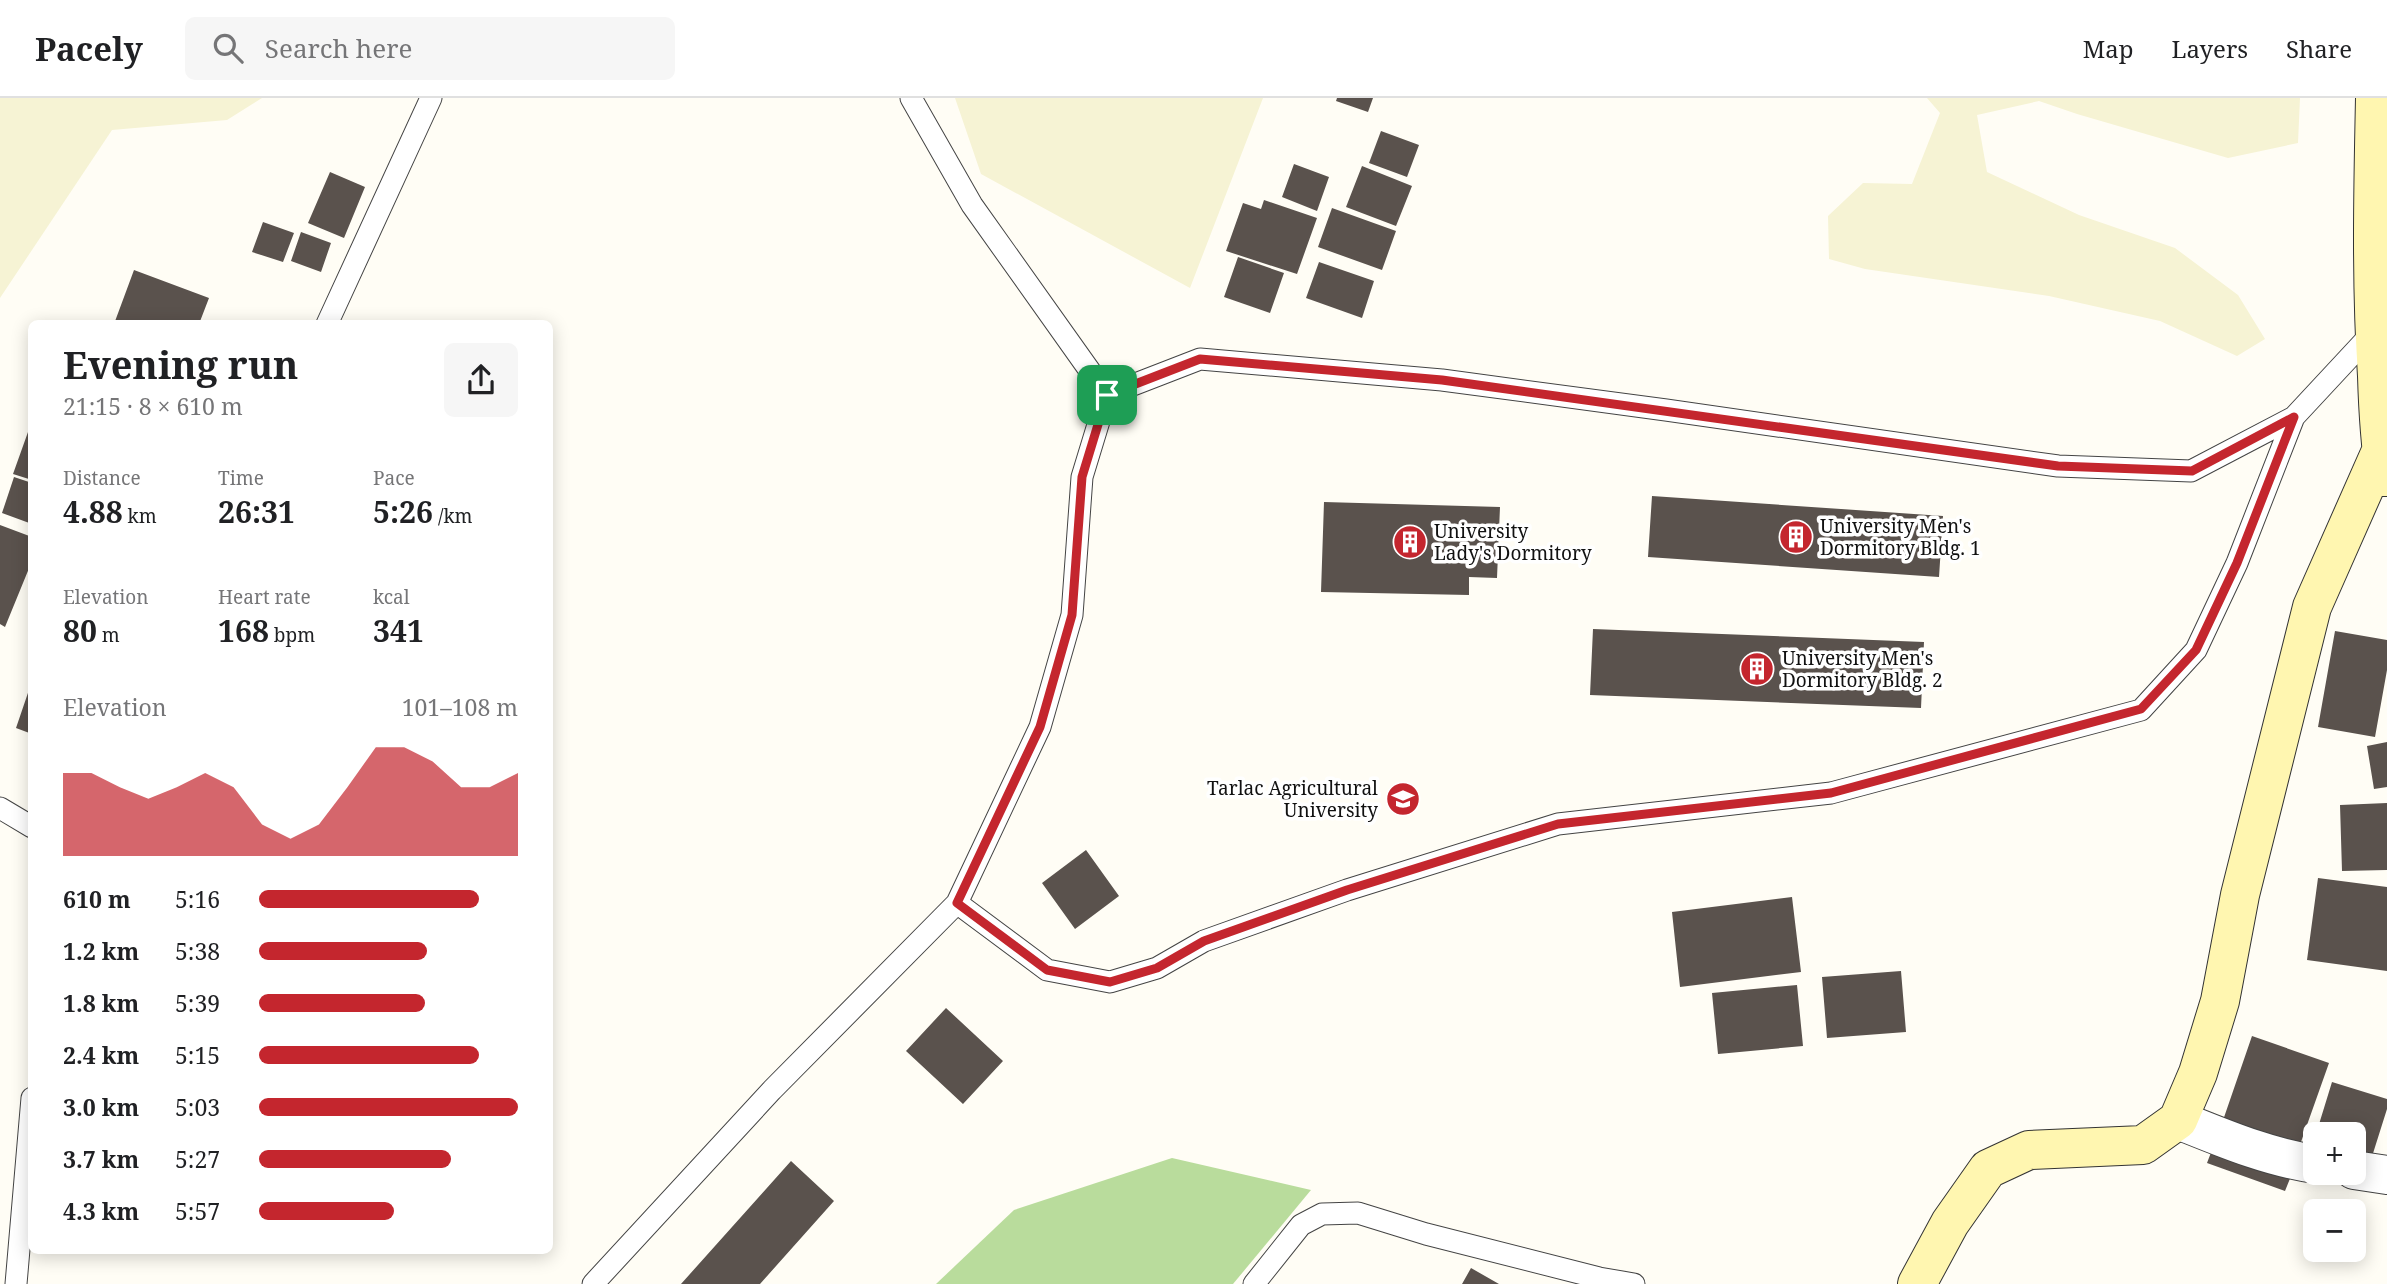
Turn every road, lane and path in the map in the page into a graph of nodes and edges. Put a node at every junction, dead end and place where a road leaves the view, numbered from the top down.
1 (431, 98) edge
2 (911, 98) edge
3 (2375, 98) edge
4 (2380, 238) edge
5 (329, 320) edge
6 (2374, 331) junction
7 (1107, 395) junction
8 (2294, 417) junction
9 (2381, 451) junction
10 (2387, 492) edge
11 (0, 808) edge
12 (28, 825) edge
13 (957, 903) junction
14 (2178, 1120) junction
15 (28, 1144) edge
16 (2303, 1161) edge
17 (2366, 1172) edge
18 (2387, 1175) edge
19 (16, 1284) edge
20 (593, 1284) edge
21 (1254, 1284) edge
22 (1634, 1284) edge
23 (1917, 1284) edge

1 - 5 lane
2 - 7 lane
3 - 4 street
4 - 6 street
6 - 8 lane
6 - 9 street
7 - 8 lane
7 - 13 lane
8 - 13 lane
9 - 10 street
9 - 14 street
11 - 12 lane
13 - 20 lane
14 - 16 street
14 - 23 street
15 - 19 lane
17 - 18 street
21 - 22 lane

